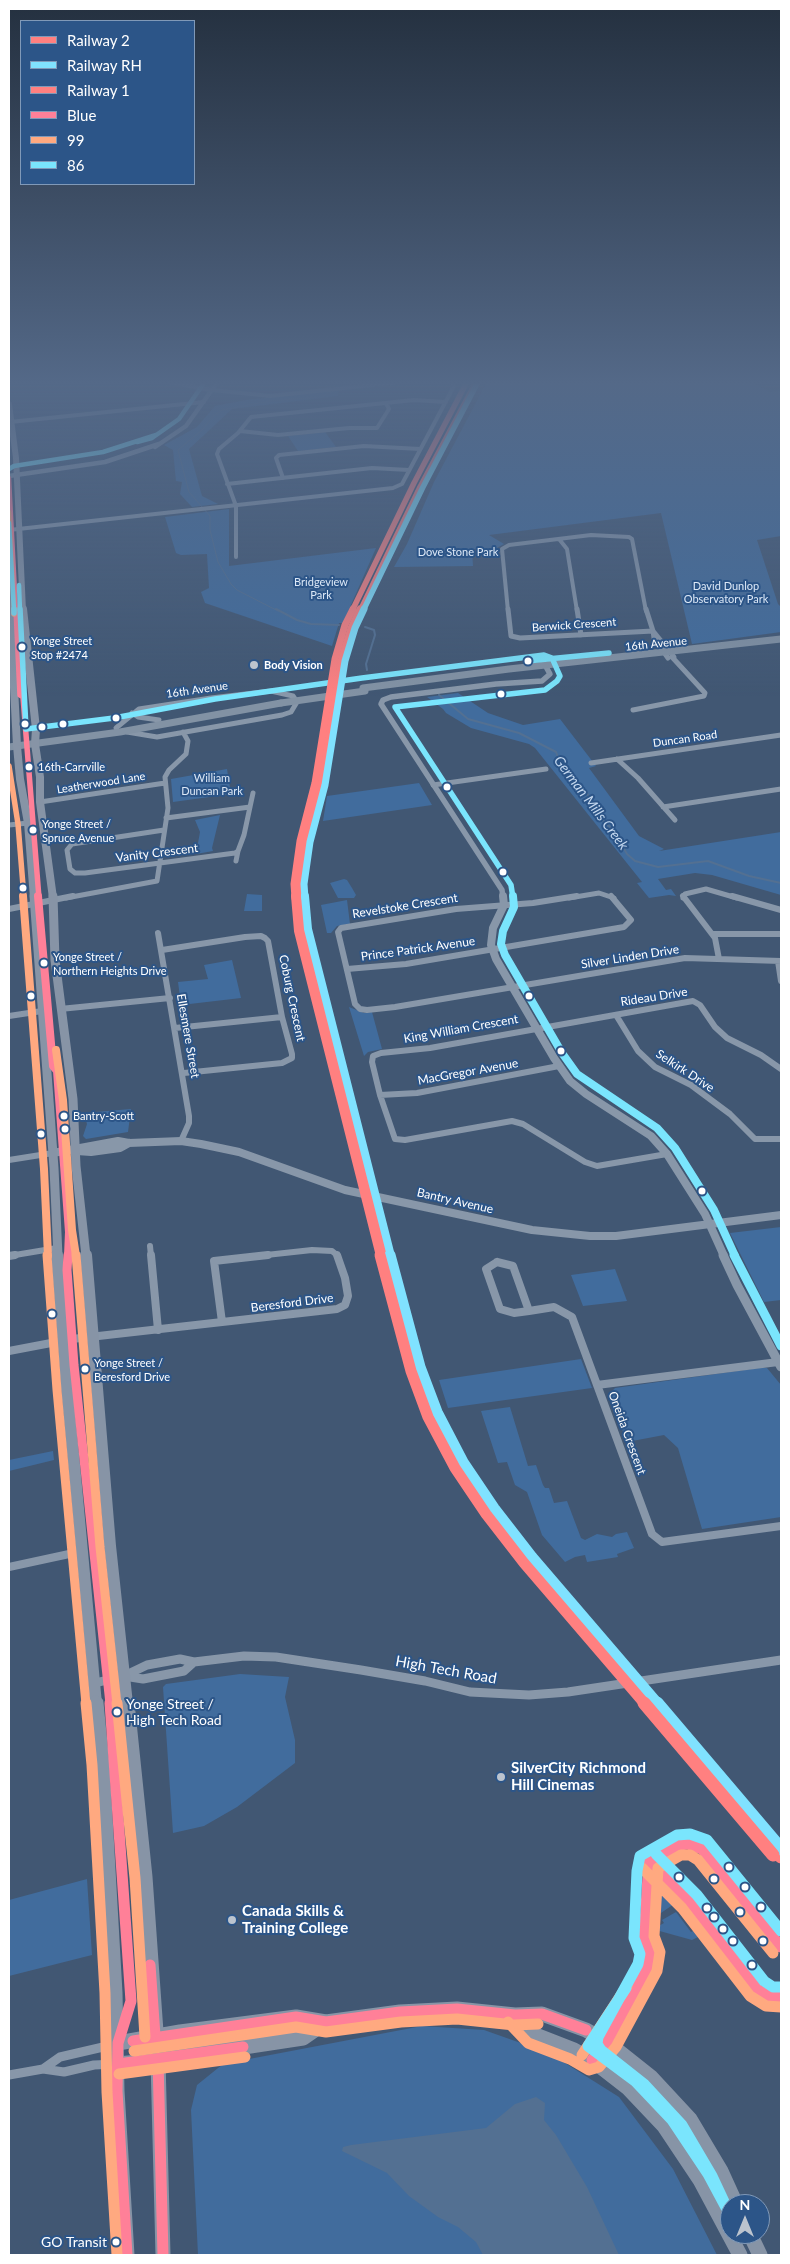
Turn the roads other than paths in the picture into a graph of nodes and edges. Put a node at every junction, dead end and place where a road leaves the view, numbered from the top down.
1 (13, 486) edge
2 (228, 486) edge
3 (398, 486) edge
4 (236, 506) junction
5 (19, 529) junction
6 (9, 530) edge
7 (559, 540) junction
8 (236, 557) dead end
9 (9, 586) edge
10 (653, 631) junction
11 (581, 635) junction
12 (781, 639) edge
13 (781, 643) edge
14 (670, 656) junction
15 (546, 667) junction
16 (633, 710) dead end
17 (132, 713) junction
18 (157, 722) junction
19 (118, 730) junction
20 (183, 732) junction
21 (144, 734) junction
22 (781, 735) edge
23 (35, 741) junction
24 (13, 744) edge
25 (617, 759) junction
26 (591, 763) dead end
27 (546, 769) dead end
28 (165, 783) junction
29 (433, 785) junction
30 (781, 788) edge
31 (253, 793) dead end
32 (40, 802) junction
33 (250, 807) junction
34 (663, 807) junction
35 (166, 818) junction
36 (675, 820) dead end
37 (28, 823) junction
38 (9, 825) edge
39 (164, 830) junction
40 (238, 851) junction
41 (236, 861) dead end
42 (160, 863) junction
43 (53, 900) junction
44 (34, 904) junction
45 (504, 905) junction
46 (9, 909) edge
47 (781, 910) edge
48 (158, 934) dead end
49 (713, 934) junction
50 (781, 934) edge
51 (493, 948) junction
52 (162, 950) junction
53 (719, 959) junction
54 (780, 961) edge
55 (347, 969) junction
56 (781, 981) edge
57 (514, 987) junction
58 (170, 998) junction
59 (60, 1009) junction
60 (42, 1011) junction
61 (616, 1015) junction
62 (9, 1016) edge
63 (282, 1017) junction
64 (536, 1027) junction
65 (174, 1028) junction
66 (560, 1066) junction
67 (781, 1069) edge
68 (184, 1073) junction
69 (380, 1095) junction
70 (781, 1139) edge
71 (181, 1141) junction
72 (75, 1150) junction
73 (53, 1153) junction
74 (668, 1154) junction
75 (9, 1160) edge
76 (781, 1215) edge
77 (710, 1224) junction
78 (150, 1246) dead end
79 (57, 1248) junction
80 (9, 1256) edge
81 (529, 1310) junction
82 (222, 1322) junction
83 (158, 1330) junction
84 (93, 1338) junction
85 (65, 1340) junction
86 (9, 1351) edge
87 (779, 1364) edge
88 (597, 1385) junction
89 (781, 1526) edge
90 (83, 1551) junction
91 (9, 1567) edge
92 (781, 1660) edge
93 (124, 1676) junction
94 (95, 1683) junction
95 (516, 2015) junction
96 (326, 2022) junction
97 (155, 2036) junction
98 (118, 2044) junction
99 (158, 2060) junction
100 (118, 2064) junction
101 (43, 2069) junction
102 (9, 2075) edge
103 (731, 2194) edge
104 (127, 2255) edge
105 (163, 2255) edge
106 (740, 2255) edge

1 - 5 main road
2 - 4 street
3 - 4 street
4 - 5 street
4 - 8 street
5 - 6 street
5 - 23 main road
7 - 10 street, Berwick Crescent
7 - 11 street
7 - 11 street, Berwick Crescent
9 - 24 main road
10 - 11 street, Berwick Crescent
10 - 14 street, Berwick Crescent
12 - 14 main road, 16th Avenue
13 - 14 main road, 16th Avenue
14 - 15 main road, 16th Avenue
14 - 16 street, Berwick Crescent
15 - 18 main road, 16th Avenue, bridge
15 - 29 street
17 - 18 street, 16th Avenue
17 - 19 street, 16th Avenue
17 - 20 street, 16th Avenue
18 - 19 main road, 16th Avenue
18 - 21 street
19 - 21 street, 16th Avenue
19 - 23 main road, 16th Avenue
20 - 21 street, 16th Avenue
20 - 28 street
22 - 25 street, Duncan Road
23 - 24 main road, 16th Avenue
23 - 32 main road
24 - 37 main road
25 - 26 street, Duncan Road
25 - 34 street
27 - 29 street
28 - 32 street, Leatherwood Lane
28 - 35 street
29 - 45 street
30 - 34 street
31 - 33 street
32 - 43 main road
33 - 35 street
33 - 40 street
34 - 36 street
35 - 39 street
37 - 38 street
37 - 44 main road
39 - 42 street
39 - 42 street, Vanity Crescent
40 - 41 street
40 - 42 street, Vanity Crescent
42 - 43 street
43 - 44 street
43 - 59 main road
44 - 46 street
44 - 60 main road
45 - 51 street
45 - 51 street, Prince Patrick Avenue
45 - 55 street, Revelstoke Crescent
47 - 49 street
48 - 52 street, Ellesmere Street
49 - 50 street
49 - 53 street
51 - 55 street, Prince Patrick Avenue
51 - 57 street
52 - 58 street, Ellesmere Street
52 - 63 street, Coburg Crescent
53 - 54 street, Silver Linden Drive
53 - 57 street, Silver Linden Drive
54 - 56 street
55 - 57 street, Revelstoke Crescent
57 - 64 street
58 - 59 street
58 - 65 street, Ellesmere Street
59 - 72 main road
60 - 62 street
60 - 73 main road
61 - 64 street, Rideau Drive
61 - 67 street, Rideau Drive
61 - 70 street, Selkirk Drive
63 - 65 street
63 - 68 street, Coburg Crescent
64 - 66 street
64 - 69 street, King William Crescent
65 - 68 street, Ellesmere Street
66 - 69 street, MacGregor Avenue
66 - 74 street
68 - 71 street, Ellesmere Street
69 - 74 street, King William Crescent
71 - 72 street, Bantry Avenue
71 - 77 street, Bantry Avenue
72 - 73 street, Bantry Avenue
72 - 84 main road
73 - 75 street
73 - 79 main road
74 - 77 street
76 - 77 street, Bantry Avenue
77 - 87 street
78 - 83 street
79 - 80 street
79 - 85 main road
81 - 81 street
81 - 88 street
82 - 82 street, Beresford Drive
82 - 83 street, Beresford Drive
83 - 84 street, Beresford Drive
84 - 85 street, Beresford Drive
84 - 93 main road
85 - 86 street, Beresford Drive
85 - 90 main road
87 - 88 street, Oneida Crescent
88 - 89 street, Oneida Crescent
90 - 91 street
90 - 94 main road
92 - 93 street, High Tech Road
93 - 94 street, High Tech Road
93 - 97 main road
94 - 98 main road
95 - 96 main road
95 - 103 main road
95 - 106 main road
96 - 97 main road
96 - 99 main road
97 - 98 main road
97 - 99 main road
98 - 100 main road
98 - 101 street
99 - 100 main road
99 - 105 main road
100 - 101 street
100 - 104 main road
101 - 102 street

